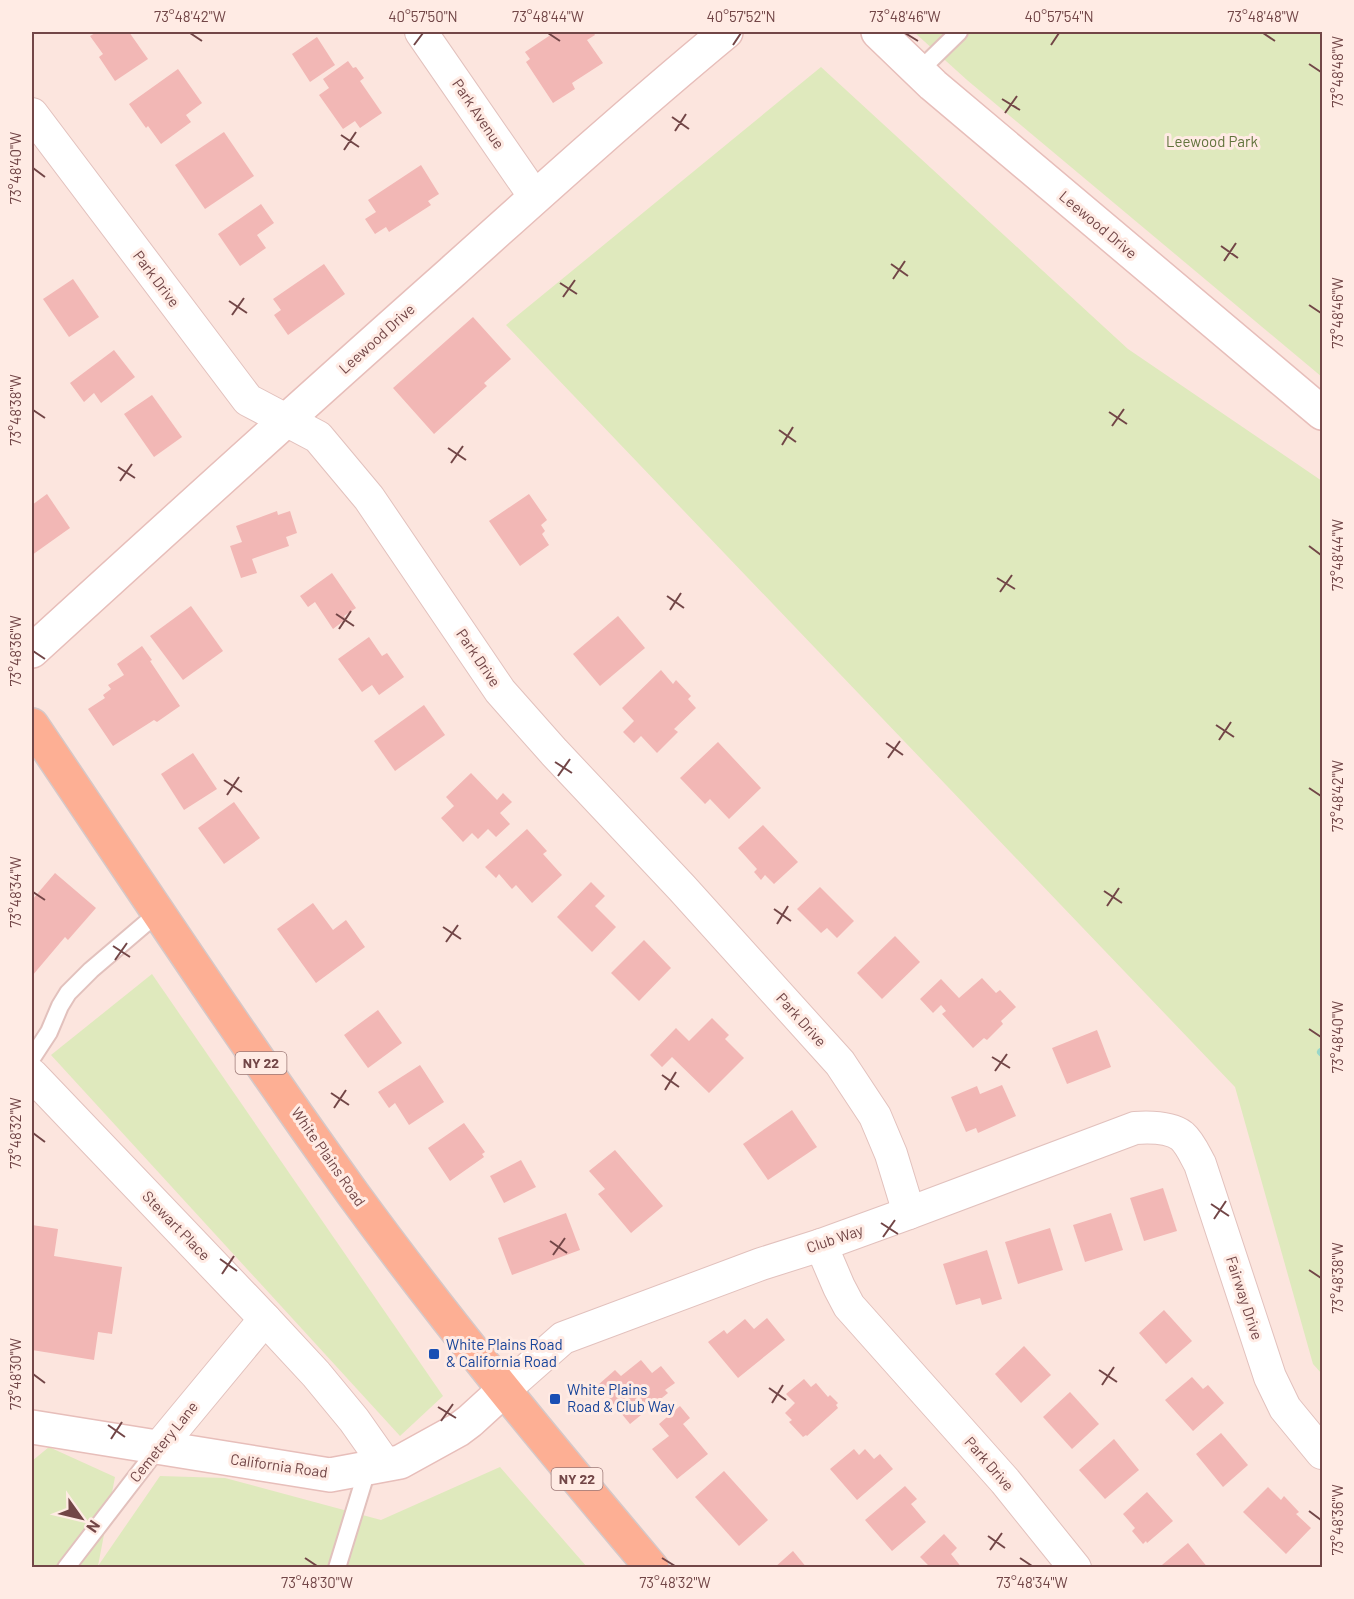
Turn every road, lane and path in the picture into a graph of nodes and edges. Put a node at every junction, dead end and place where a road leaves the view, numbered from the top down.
1 (422, 32) edge
2 (726, 32) edge
3 (878, 32) edge
4 (959, 32) edge
5 (919, 71) junction
6 (32, 114) edge
7 (535, 197) junction
8 (1323, 413) edge
9 (286, 420) junction
10 (32, 651) edge
11 (32, 725) edge
12 (159, 912) junction
13 (32, 1058) edge
14 (32, 1075) edge
15 (1181, 1136) joint
16 (909, 1213) junction
17 (821, 1245) junction
18 (265, 1318) junction
19 (504, 1390) junction
20 (32, 1427) edge
21 (159, 1447) junction
22 (1323, 1453) edge
23 (376, 1466) junction
24 (66, 1568) edge
25 (338, 1568) edge
26 (652, 1568) edge
27 (1075, 1568) edge

1 - 7 street, Park Avenue
2 - 7 street, Leewood Drive
3 - 5 street, Leewood Drive
4 - 5 lane
5 - 8 street, Leewood Drive
6 - 9 street, Park Drive
7 - 9 street, Leewood Drive
9 - 10 street, Leewood Drive
9 - 16 street, Park Drive
11 - 12 main road, White Plains Road / NY 22
12 - 13 lane
12 - 19 main road, White Plains Road / NY 22
14 - 18 street, Stewart Place
15 - 16 street, Club Way
15 - 22 street, Fairway Drive
16 - 17 street, Club Way
17 - 19 street, Club Way
17 - 27 street, Park Drive
18 - 21 street, Cemetery Lane
18 - 23 street, Stewart Place
19 - 23 street, California Road
19 - 26 main road, White Plains Road / NY 22
20 - 21 street, California Road
21 - 23 street, California Road
21 - 24 lane, Cemetery Lane
23 - 25 lane

